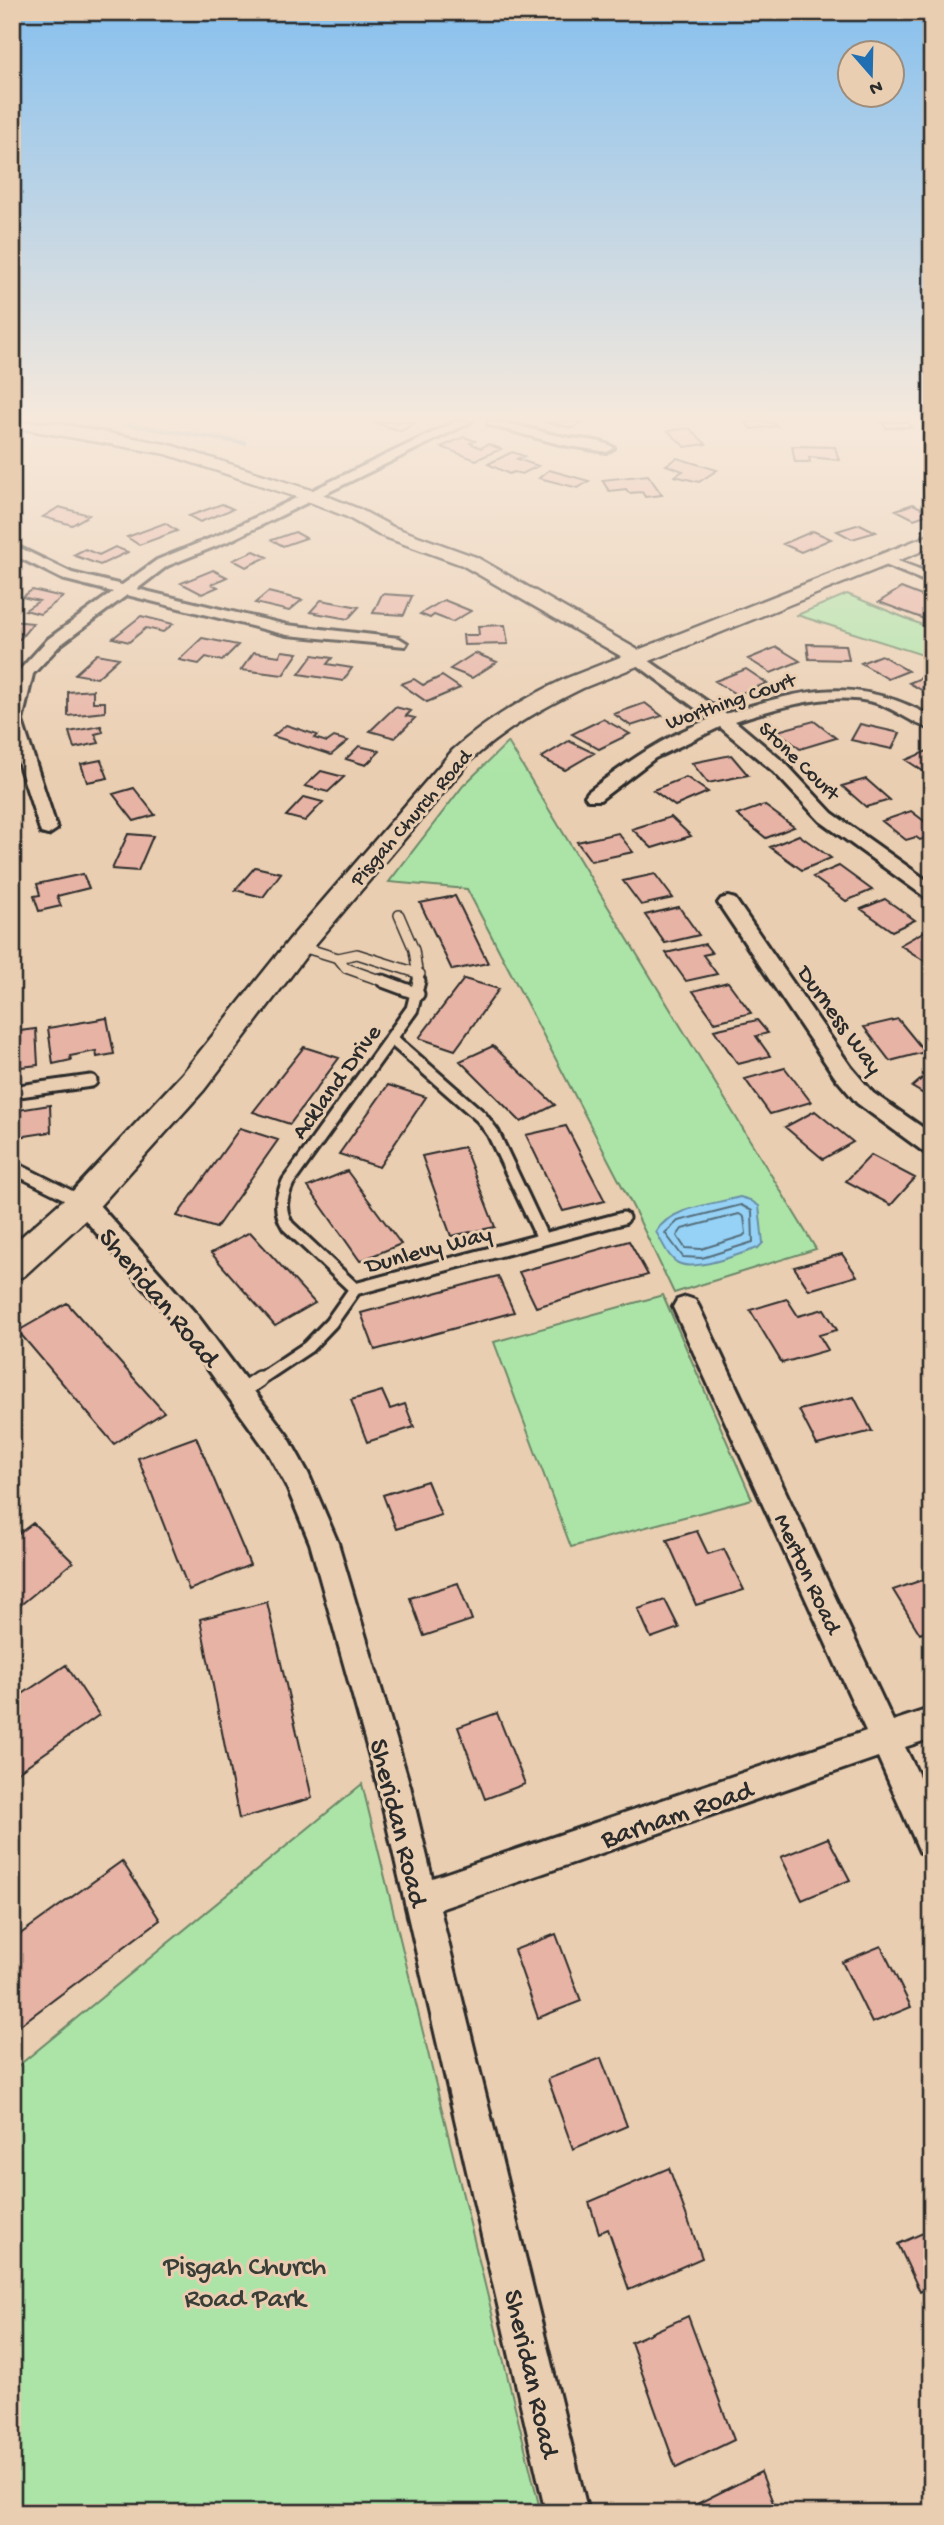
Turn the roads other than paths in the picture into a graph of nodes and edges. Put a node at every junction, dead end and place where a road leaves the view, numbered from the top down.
1 (219, 540) edge
2 (411, 540) edge
3 (932, 540) edge
4 (12, 548) edge
5 (885, 561) junction
6 (932, 580) edge
7 (123, 589) junction
8 (399, 643) dead end
9 (638, 658) junction
10 (724, 721) junction
11 (932, 724) edge
12 (594, 796) dead end
13 (48, 829) dead end
14 (932, 893) edge
15 (728, 903) dead end
16 (400, 915) dead end
17 (299, 946) junction
18 (338, 958) junction
19 (420, 974) junction
20 (418, 994) junction
21 (392, 1039) junction
22 (91, 1081) dead end
23 (12, 1092) edge
24 (932, 1146) edge
25 (12, 1167) edge
26 (83, 1202) junction
27 (623, 1218) dead end
28 (543, 1239) junction
29 (12, 1266) edge
30 (355, 1289) junction
31 (686, 1307) dead end
32 (240, 1392) junction
33 (932, 1723) edge
34 (886, 1738) junction
35 (932, 1840) edge
36 (420, 1899) junction
37 (567, 2513) edge

1 - 7 street
2 - 9 street
3 - 5 main road, Pisgah Church Road
4 - 7 street
5 - 6 street
5 - 9 main road, Pisgah Church Road
7 - 8 street
7 - 13 street
9 - 10 street, Stone Court
9 - 17 main road, Pisgah Church Road
10 - 11 street, Worthing Court
10 - 12 street, Worthing Court
10 - 14 street, Stone Court
15 - 24 street, Durness Way
16 - 19 lane
17 - 18 lane
17 - 26 main road, Pisgah Church Road
18 - 19 lane
18 - 20 lane
19 - 20 lane
20 - 21 lane, Ackland Drive
21 - 28 lane
21 - 30 lane, Ackland Drive
22 - 23 lane
25 - 26 lane
26 - 29 main road, Pisgah Church Road
26 - 32 street, Sheridan Road
27 - 28 lane, Dunlevy Way
28 - 30 lane, Dunlevy Way
30 - 32 lane, Dunlevy Way
31 - 34 street, Merton Road
32 - 36 street, Sheridan Road
33 - 34 street, Barham Road
34 - 35 street, Merton Road
34 - 36 street, Barham Road
36 - 37 street, Sheridan Road

